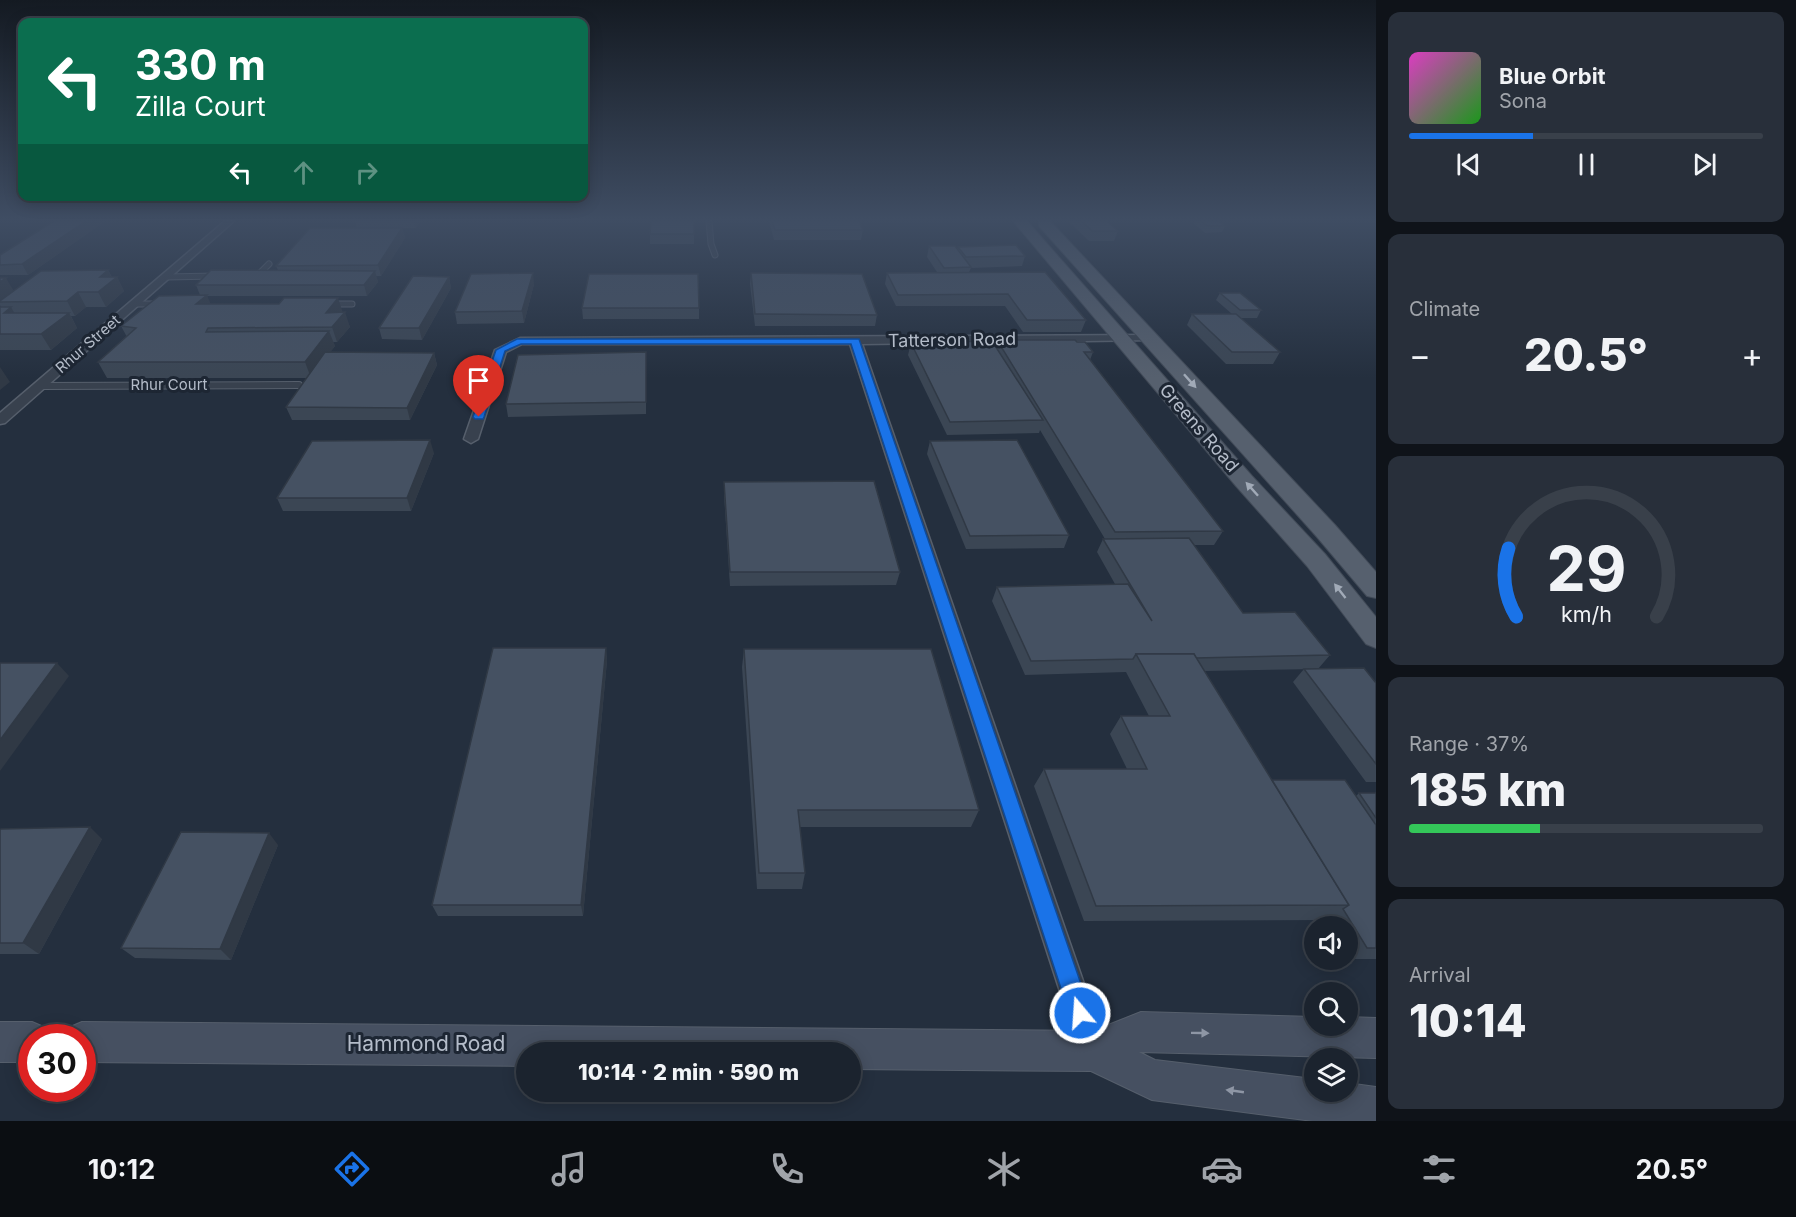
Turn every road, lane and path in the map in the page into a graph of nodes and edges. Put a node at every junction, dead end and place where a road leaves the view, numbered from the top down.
1 (170, 273) edge
2 (259, 273) edge
3 (1065, 273) edge
4 (1090, 273) edge
5 (224, 276) edge
6 (247, 276) edge
7 (166, 277) junction
8 (134, 304) junction
9 (168, 304) edge
10 (318, 304) edge
11 (352, 304) dead end
12 (1121, 338) junction
13 (1150, 338) junction
14 (855, 341) junction
15 (299, 385) edge
16 (39, 386) junction
17 (0, 420) edge
18 (471, 439) dead end
19 (1326, 531) junction
20 (1291, 532) junction
21 (1376, 589) edge
22 (1376, 637) edge
23 (1376, 1038) edge
24 (0, 1042) edge
25 (18, 1042) edge
26 (96, 1042) edge
27 (1093, 1051) junction
28 (1376, 1108) edge

1 - 7 street, Rhur Street
2 - 6 lane
3 - 12 main road, Greens Road
4 - 13 main road, Greens Road
5 - 7 lane
7 - 8 street, Rhur Street
8 - 9 lane
8 - 16 street, Rhur Street
10 - 11 lane
12 - 13 street, Tatterson Road
12 - 14 street, Tatterson Road
20 -> 12 main road, Greens Road
13 -> 19 main road, Greens Road
14 - 18 street, Tatterson Road
14 - 27 street
15 - 16 lane, Rhur Court
16 - 17 street, Rhur Street
19 - 20 main road
19 - 21 main road, Greens Road
22 -> 20 main road, Greens Road
27 -> 23 main road, Hammond Road
24 - 25 main road
26 - 27 main road, Hammond Road
28 -> 27 main road, Hammond Road

